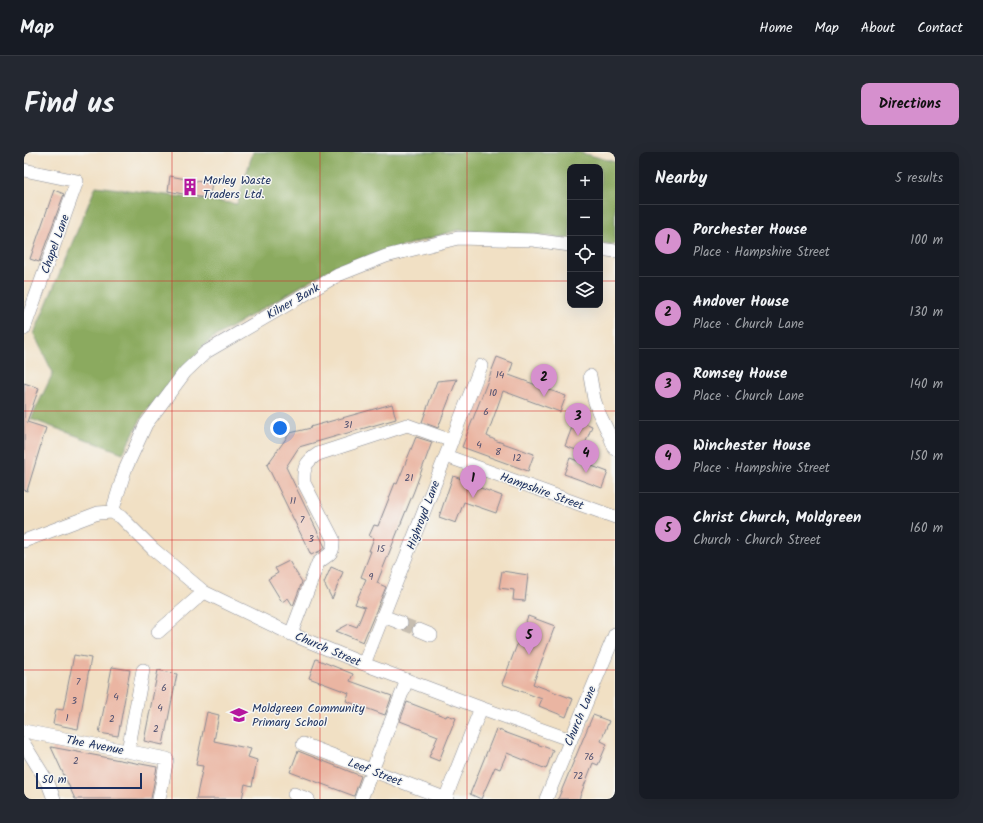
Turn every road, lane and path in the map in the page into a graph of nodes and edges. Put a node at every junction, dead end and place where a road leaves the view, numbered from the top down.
1 (24, 170) edge
2 (567, 245) edge
3 (603, 249) edge
4 (615, 251) edge
5 (24, 329) edge
6 (481, 366) dead end
7 (590, 376) dead end
8 (452, 441) junction
9 (615, 449) edge
10 (446, 456) junction
11 (112, 512) junction
12 (615, 517) edge
13 (24, 541) edge
14 (204, 592) junction
15 (383, 616) junction
16 (401, 623) tunnel mouth
17 (158, 632) dead end
18 (291, 634) junction
19 (615, 634) edge
20 (364, 664) junction
21 (143, 670) dead end
22 (407, 680) junction
23 (481, 708) junction
24 (24, 731) edge
25 (570, 740) junction
26 (24, 744) edge
27 (303, 744) dead end
28 (128, 751) junction
29 (372, 770) junction
30 (294, 794) dead end
31 (54, 799) edge
32 (159, 799) edge
33 (308, 799) edge
34 (361, 799) edge
35 (446, 799) edge
36 (546, 799) edge

1 - 5 street, Chapel Lane
2 - 11 street, Kilner Bank
3 - 4 street
6 - 8 street, Highroyd Lane
7 - 9 street
8 - 10 street, Highroyd Lane
8 - 18 street
10 - 12 street, Hampshire Street
10 - 15 street, Highroyd Lane
11 - 13 street
11 - 14 street, Church Street
14 - 17 street
14 - 18 street, Church Street
15 - 16 street
15 - 20 street, Highroyd Lane
18 - 20 street, Church Street
19 - 25 street, Church Lane
20 - 22 street, Church Street
21 - 28 street
22 - 23 street, Church Street
22 - 29 street
23 - 25 street, Church Street
23 - 35 street
24 - 28 street, The Avenue
25 - 36 street, Church Lane
26 - 31 street
27 - 29 street, Leef Street
28 - 32 street, The Avenue
29 - 34 street
29 - 35 street, Leef Street
30 - 33 street

